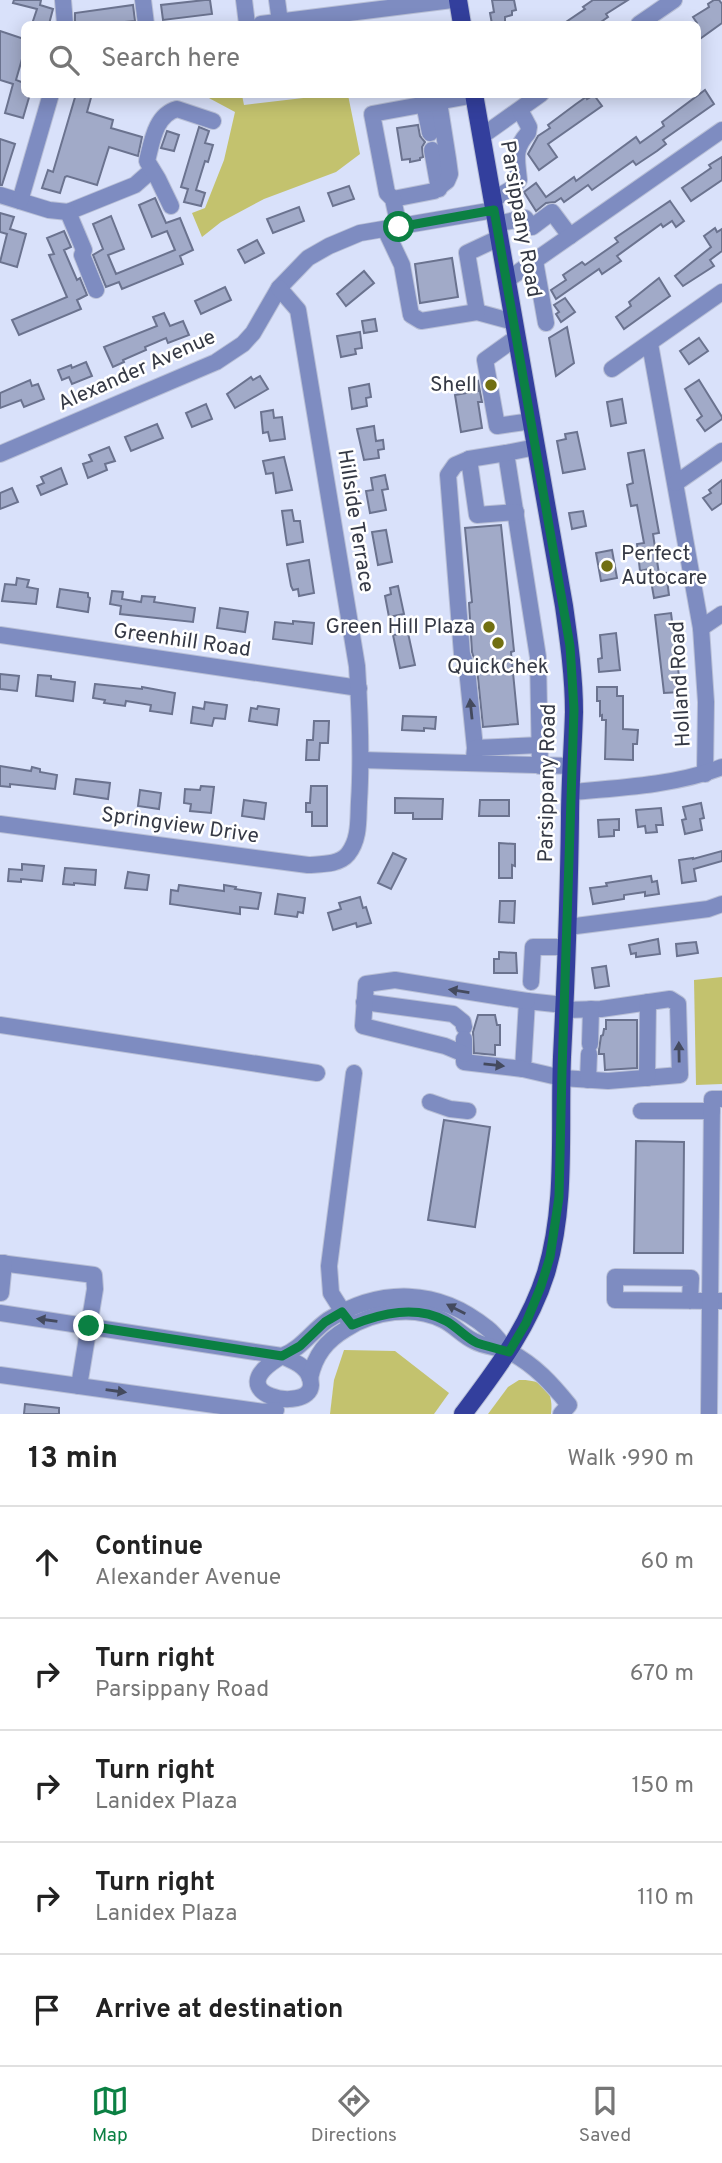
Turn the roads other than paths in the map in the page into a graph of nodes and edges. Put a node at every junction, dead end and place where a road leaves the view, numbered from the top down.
1 (63, 0) edge
2 (143, 0) edge
3 (244, 0) edge
4 (277, 0) edge
5 (452, 0) edge
6 (458, 0) edge
7 (674, 0) edge
8 (65, 21) edge
9 (146, 21) edge
10 (247, 21) edge
11 (280, 21) edge
12 (288, 21) edge
13 (462, 21) edge
14 (643, 21) edge
15 (50, 98) edge
16 (459, 98) edge
17 (476, 98) edge
18 (536, 98) edge
19 (432, 103) junction
20 (520, 110) junction
21 (213, 121) dead end
22 (722, 130) edge
23 (430, 133) dead end
24 (482, 136) junction
25 (432, 150) dead end
26 (152, 170) junction
27 (439, 189) junction
28 (0, 195) edge
29 (393, 199) junction
30 (20, 201) junction
31 (171, 206) dead end
32 (68, 212) junction
33 (495, 218) junction
34 (392, 228) junction
35 (570, 236) junction
36 (536, 261) junction
37 (507, 280) junction
38 (279, 288) junction
39 (96, 290) dead end
40 (722, 292) edge
41 (477, 312) junction
42 (546, 323) dead end
43 (516, 329) junction
44 (650, 344) junction
45 (612, 369) dead end
46 (532, 421) junction
47 (536, 447) junction
48 (722, 451) edge
49 (506, 453) junction
50 (0, 454) edge
51 (469, 460) junction
52 (676, 483) junction
53 (516, 512) junction
54 (722, 614) edge
55 (701, 628) junction
56 (0, 635) edge
57 (359, 688) junction
58 (540, 745) junction
59 (474, 756) junction
60 (362, 761) junction
61 (540, 766) junction
62 (572, 766) junction
63 (722, 767) edge
64 (705, 774) junction
65 (571, 792) junction
66 (0, 824) edge
67 (350, 851) joint
68 (722, 904) edge
69 (568, 927) junction
70 (567, 947) junction
71 (531, 982) dead end
72 (527, 1001) junction
73 (364, 1002) junction
74 (648, 1002) junction
75 (564, 1007) junction
76 (591, 1009) junction
77 (0, 1025) edge
78 (464, 1040) junction
79 (523, 1069) junction
80 (317, 1073) dead end
81 (354, 1073) dead end
82 (562, 1078) junction
83 (647, 1078) junction
84 (588, 1080) junction
85 (430, 1102) dead end
86 (717, 1105) edge
87 (468, 1111) dead end
88 (641, 1111) dead end
89 (2, 1263) edge
90 (1, 1293) edge
91 (690, 1301) dead end
92 (716, 1301) edge
93 (0, 1313) edge
94 (347, 1318) junction
95 (89, 1326) junction
96 (509, 1352) junction
97 (282, 1356) junction
98 (0, 1375) edge
99 (310, 1378) junction
100 (79, 1386) junction
101 (286, 1411) edge
102 (569, 1411) edge
103 (463, 1414) edge
104 (709, 1414) edge

1 - 8 street
2 - 9 street
3 - 10 street
4 - 11 street
5 - 12 street
6 - 13 main road
7 - 14 street
15 - 30 street
16 - 19 street
17 - 24 main road, Parsippany Road
18 - 20 street
19 - 23 street
19 - 27 street
19 - 29 street
20 - 24 street
20 - 33 street
21 - 26 street
22 - 35 street
24 - 33 main road, Parsippany Road
25 - 27 street
26 - 31 street
26 - 32 street
27 - 29 street
28 - 30 street
29 - 34 street
30 - 32 street
32 - 39 street
33 - 34 street, Alexander Avenue
33 - 35 street
33 - 37 main road, Parsippany Road
33 - 41 street
34 - 38 street, Alexander Avenue
34 - 41 street
35 - 36 street
36 - 37 street
36 - 42 street
37 - 43 main road, Parsippany Road
38 - 50 street, Alexander Avenue
38 - 57 street, Hillside Terrace
40 - 44 street
41 - 43 street
43 - 46 main road, Parsippany Road
43 - 46 street
44 - 45 street
44 - 52 street, Holland Road
46 - 47 main road, Parsippany Road
47 - 49 street
47 - 62 main road, Parsippany Road
48 - 52 street
49 - 51 street
49 - 53 street
51 - 53 street
59 -> 51 street
52 - 55 street, Holland Road
53 - 58 street
54 - 55 street
55 - 64 street, Holland Road
56 - 57 street, Greenhill Road
57 - 60 street, Hillside Terrace
58 - 59 street
58 - 61 street
59 - 60 street
59 - 61 street
60 - 67 street, Hillside Terrace
61 - 62 street
62 - 65 main road, Parsippany Road
63 - 64 street
64 - 65 street
65 - 69 main road, Parsippany Road
66 - 67 street, Springview Drive
68 - 69 street
69 - 70 main road, Parsippany Road
70 - 71 street
70 - 75 main road, Parsippany Road
72 -> 73 street
72 - 75 street
72 - 79 street
73 - 78 street
73 - 78 street
74 - 76 street
74 - 83 street
83 -> 74 street
75 - 76 street
75 - 82 main road, Parsippany Road
76 - 84 street
77 - 80 street
78 -> 79 street
79 - 82 street
81 - 94 street
82 - 84 street
82 - 96 main road, Parsippany Road
83 - 84 street
85 - 87 street
86 - 88 street
86 - 92 street
89 - 90 street
89 - 95 street
91 - 92 street
92 - 104 street
95 -> 93 street
94 - 96 street
94 - 97 street
94 - 99 street
95 - 97 street
95 - 100 street
96 - 102 street
96 - 103 main road, Parsippany Road
97 - 99 street
97 - 101 street
98 - 100 street
99 - 101 street
100 -> 101 street

